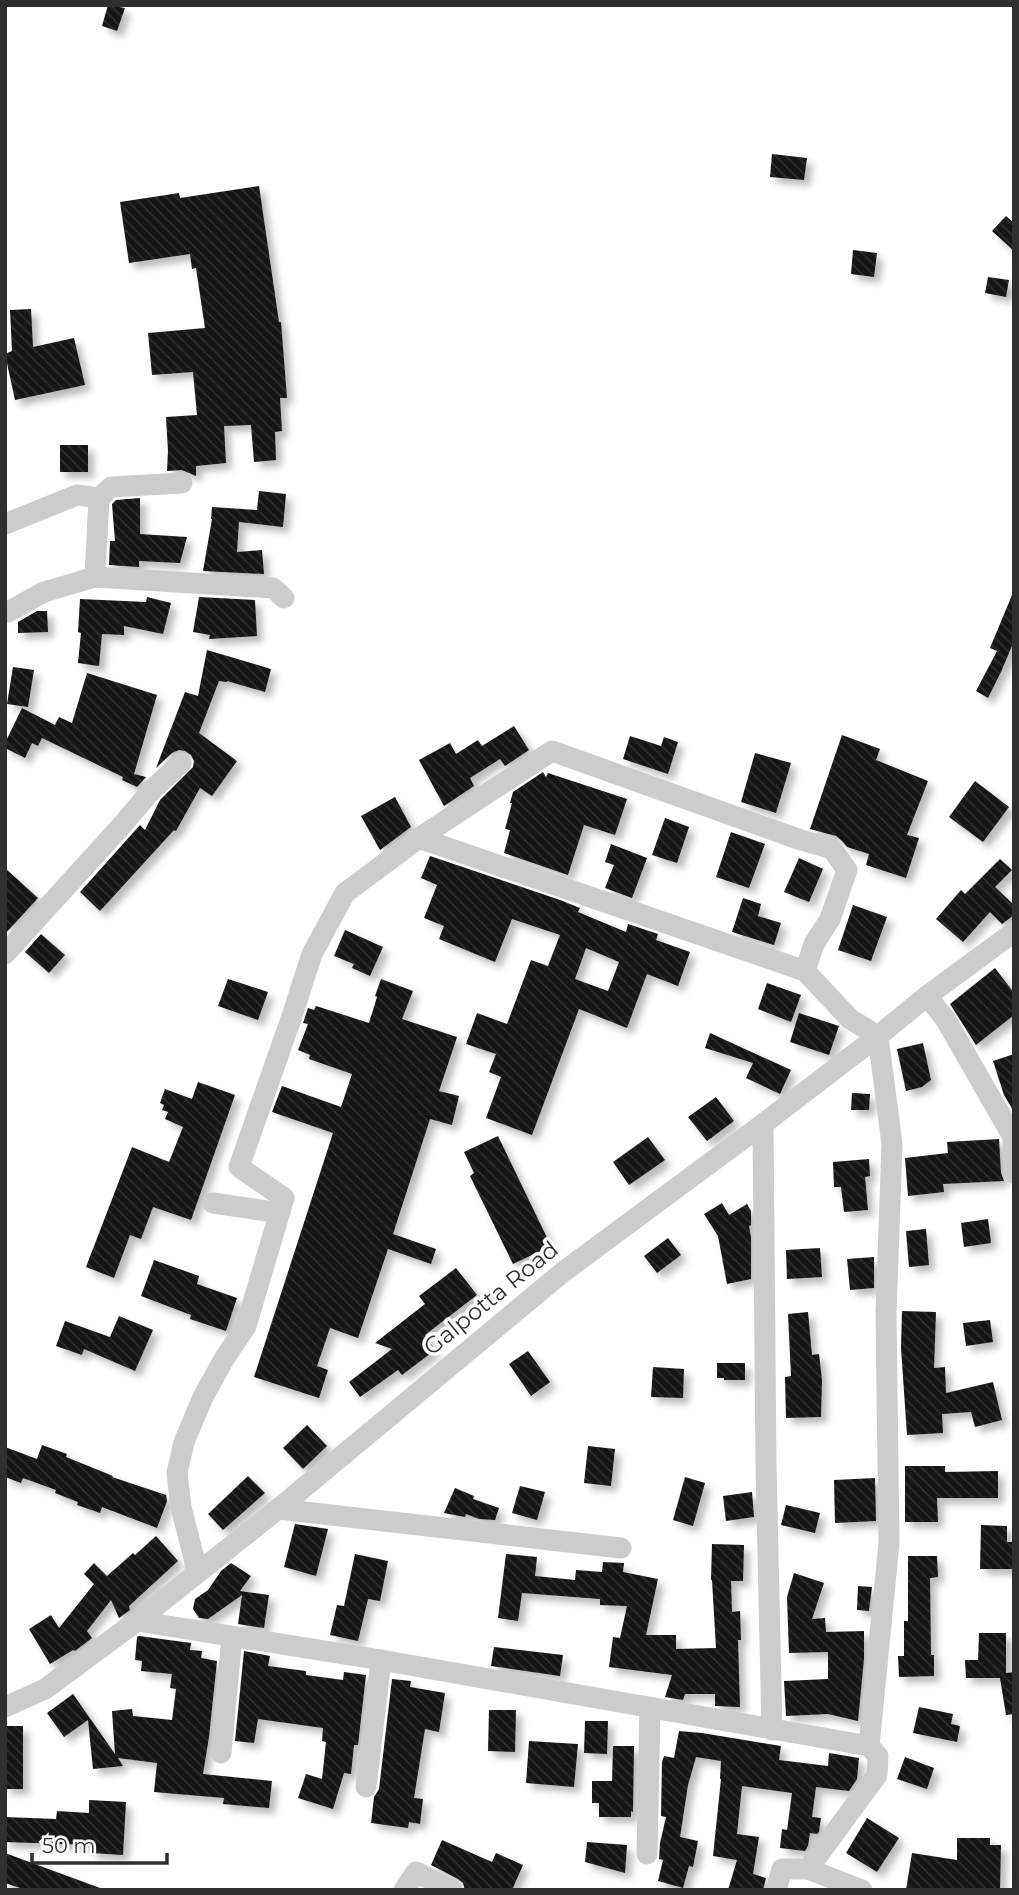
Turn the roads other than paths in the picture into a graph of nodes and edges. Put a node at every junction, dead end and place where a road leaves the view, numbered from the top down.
1 (182, 484) dead end
2 (99, 498) junction
3 (5, 524) edge
4 (95, 577) junction
5 (284, 598) dead end
6 (8, 612) dead end
7 (181, 763) dead end
8 (419, 838) junction
9 (1014, 932) edge
10 (5, 954) edge
11 (805, 971) junction
12 (927, 996) junction
13 (878, 1036) junction
14 (763, 1125) junction
15 (1014, 1173) edge
16 (213, 1203) dead end
17 (280, 1213) junction
18 (278, 1509) junction
19 (621, 1548) dead end
20 (195, 1574) junction
21 (137, 1621) junction
22 (232, 1637) junction
23 (381, 1660) junction
24 (5, 1707) edge
25 (650, 1708) junction
26 (772, 1730) junction
27 (869, 1746) junction
28 (221, 1753) dead end
29 (366, 1787) dead end
30 (647, 1854) dead end
31 (808, 1869) junction
32 (404, 1890) edge
33 (452, 1890) edge
34 (776, 1890) edge
35 (862, 1890) edge

1 - 2 street
2 - 3 street
2 - 4 street
4 - 5 street
4 - 6 street
7 - 10 street
8 - 11 street
8 - 11 street
8 - 17 street
9 - 12 street, Galpotta Road
11 - 13 street
12 - 13 street, Galpotta Road
12 - 15 street
13 - 14 street, Galpotta Road
13 - 27 street
14 - 18 street, Galpotta Road
14 - 26 street
16 - 17 street
17 - 20 street
18 - 19 street
18 - 20 street, Galpotta Road
20 - 21 street, Galpotta Road
21 - 22 street
21 - 24 street, Galpotta Road
22 - 23 street
22 - 28 street
23 - 25 street
23 - 29 street
25 - 26 street
25 - 30 street
26 - 27 street
27 - 31 street
31 - 34 street
31 - 35 street
32 - 33 street

